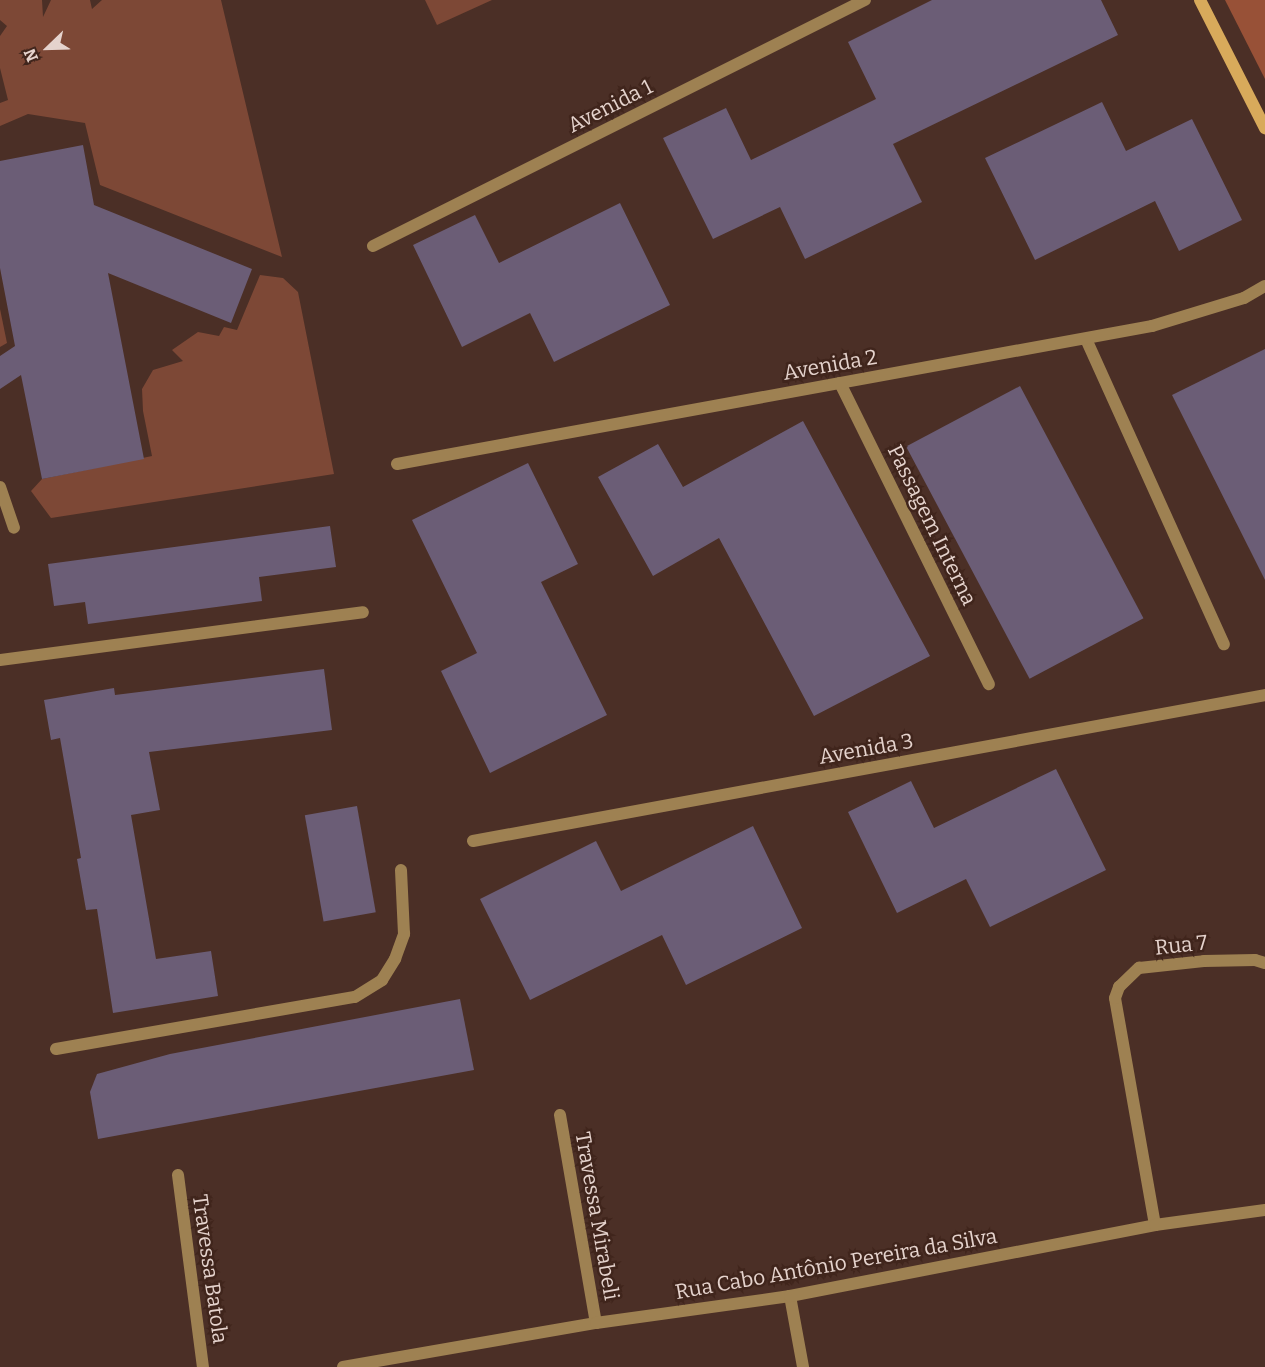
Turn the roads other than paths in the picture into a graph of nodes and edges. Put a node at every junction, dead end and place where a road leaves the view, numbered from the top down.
1 (865, 0) edge
2 (1200, 0) edge
3 (1265, 128) edge
4 (373, 246) dead end
5 (1265, 286) edge
6 (1086, 339) junction
7 (840, 384) junction
8 (397, 464) dead end
9 (0, 487) edge
10 (14, 528) dead end
11 (363, 612) dead end
12 (1224, 644) dead end
13 (0, 660) edge
14 (989, 684) dead end
15 (1265, 695) edge
16 (473, 841) dead end
17 (401, 870) dead end
18 (1265, 963) edge
19 (56, 1049) dead end
20 (560, 1115) dead end
21 (178, 1175) dead end
22 (1265, 1210) edge
23 (1155, 1225) junction
24 (790, 1296) junction
25 (596, 1323) junction
26 (203, 1367) edge
27 (343, 1367) edge
28 (803, 1367) edge

1 - 4 street, Avenida 1
2 - 3 street
5 - 6 street, Avenida 2
6 - 7 street, Avenida 2
6 - 12 street
7 - 8 street, Avenida 2
7 - 14 street, Passagem Interna
9 - 10 street
11 - 13 street
15 - 16 street, Avenida 3
17 - 19 street
18 - 23 street, Rua 7
20 - 25 street, Travessa Mirabeli
21 - 26 street, Travessa Batola
22 - 23 street, Rua Cabo Antônio Pereira da Silva
23 - 24 street, Rua Cabo Antônio Pereira da Silva
24 - 25 street, Rua Cabo Antônio Pereira da Silva
24 - 28 street
25 - 27 street, Rua Cabo Antônio Pereira da Silva

